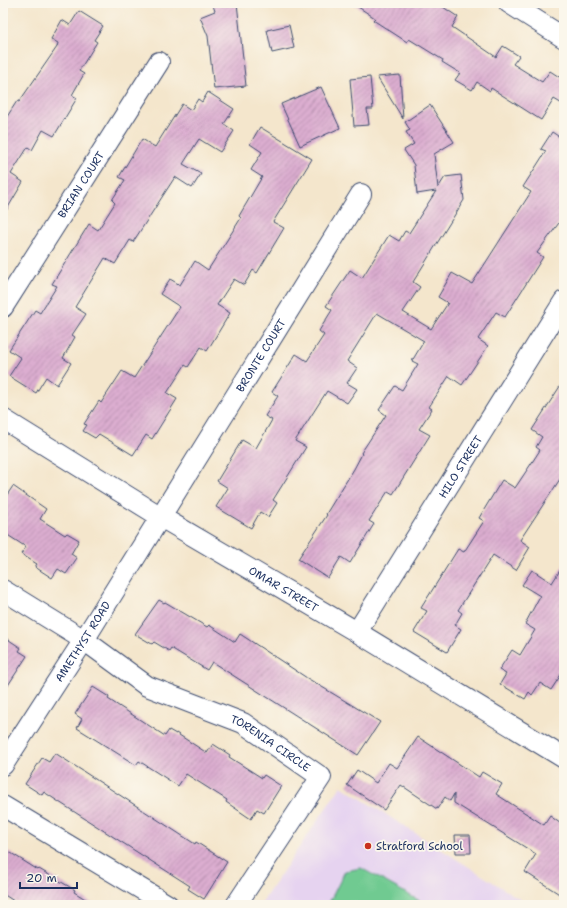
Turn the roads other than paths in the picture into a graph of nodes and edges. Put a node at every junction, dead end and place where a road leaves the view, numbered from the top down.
1 (509, 3) edge
2 (564, 38) edge
3 (159, 62) dead end
4 (361, 194) dead end
5 (564, 301) edge
6 (3, 308) edge
7 (3, 419) edge
8 (161, 517) junction
9 (3, 590) edge
10 (357, 632) junction
11 (84, 640) junction
12 (563, 757) edge
13 (3, 765) edge
14 (3, 806) edge
15 (168, 905) edge
16 (236, 905) edge

1 - 2 street
3 - 6 street, BRIAN COURT
4 - 8 street, BRONTE COURT
5 - 10 street, HILO STREET
7 - 8 street, OMAR STREET
8 - 10 street, OMAR STREET
8 - 11 street, AMETHYST ROAD
9 - 11 street
10 - 12 street, OMAR STREET
11 - 13 street, AMETHYST ROAD
11 - 16 street, TORENIA CIRCLE
14 - 15 street

